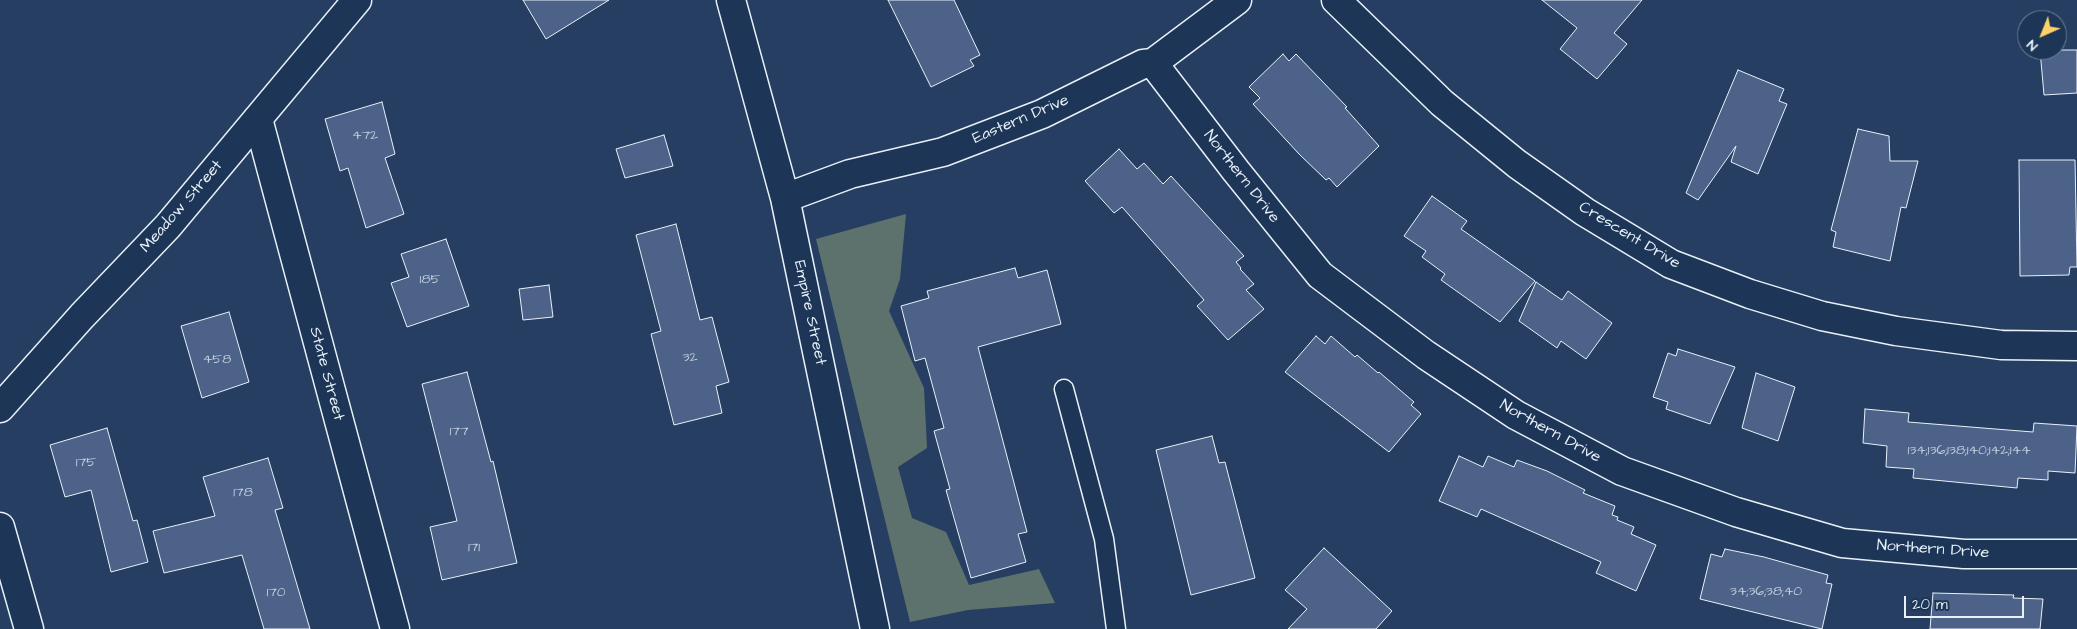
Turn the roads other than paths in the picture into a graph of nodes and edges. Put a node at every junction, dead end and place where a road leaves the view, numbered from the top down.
1 (357, 0) edge
2 (731, 0) edge
3 (1237, 0) edge
4 (1336, 0) edge
5 (1153, 63) junction
6 (258, 119) junction
7 (785, 198) junction
8 (2077, 346) edge
9 (1064, 389) dead end
10 (0, 408) edge
11 (0, 527) edge
12 (2077, 554) edge
13 (29, 629) edge
14 (395, 629) edge
15 (875, 629) edge
16 (1116, 629) edge

1 - 6 street, Meadow Street
2 - 7 street, Empire Street
3 - 5 street, Eastern Drive
4 - 8 street, Crescent Drive
5 - 7 street, Eastern Drive
5 - 12 street, Northern Drive
6 - 10 street, Meadow Street
6 - 14 street, State Street
7 - 15 street, Empire Street
9 - 16 lane
11 - 13 street

